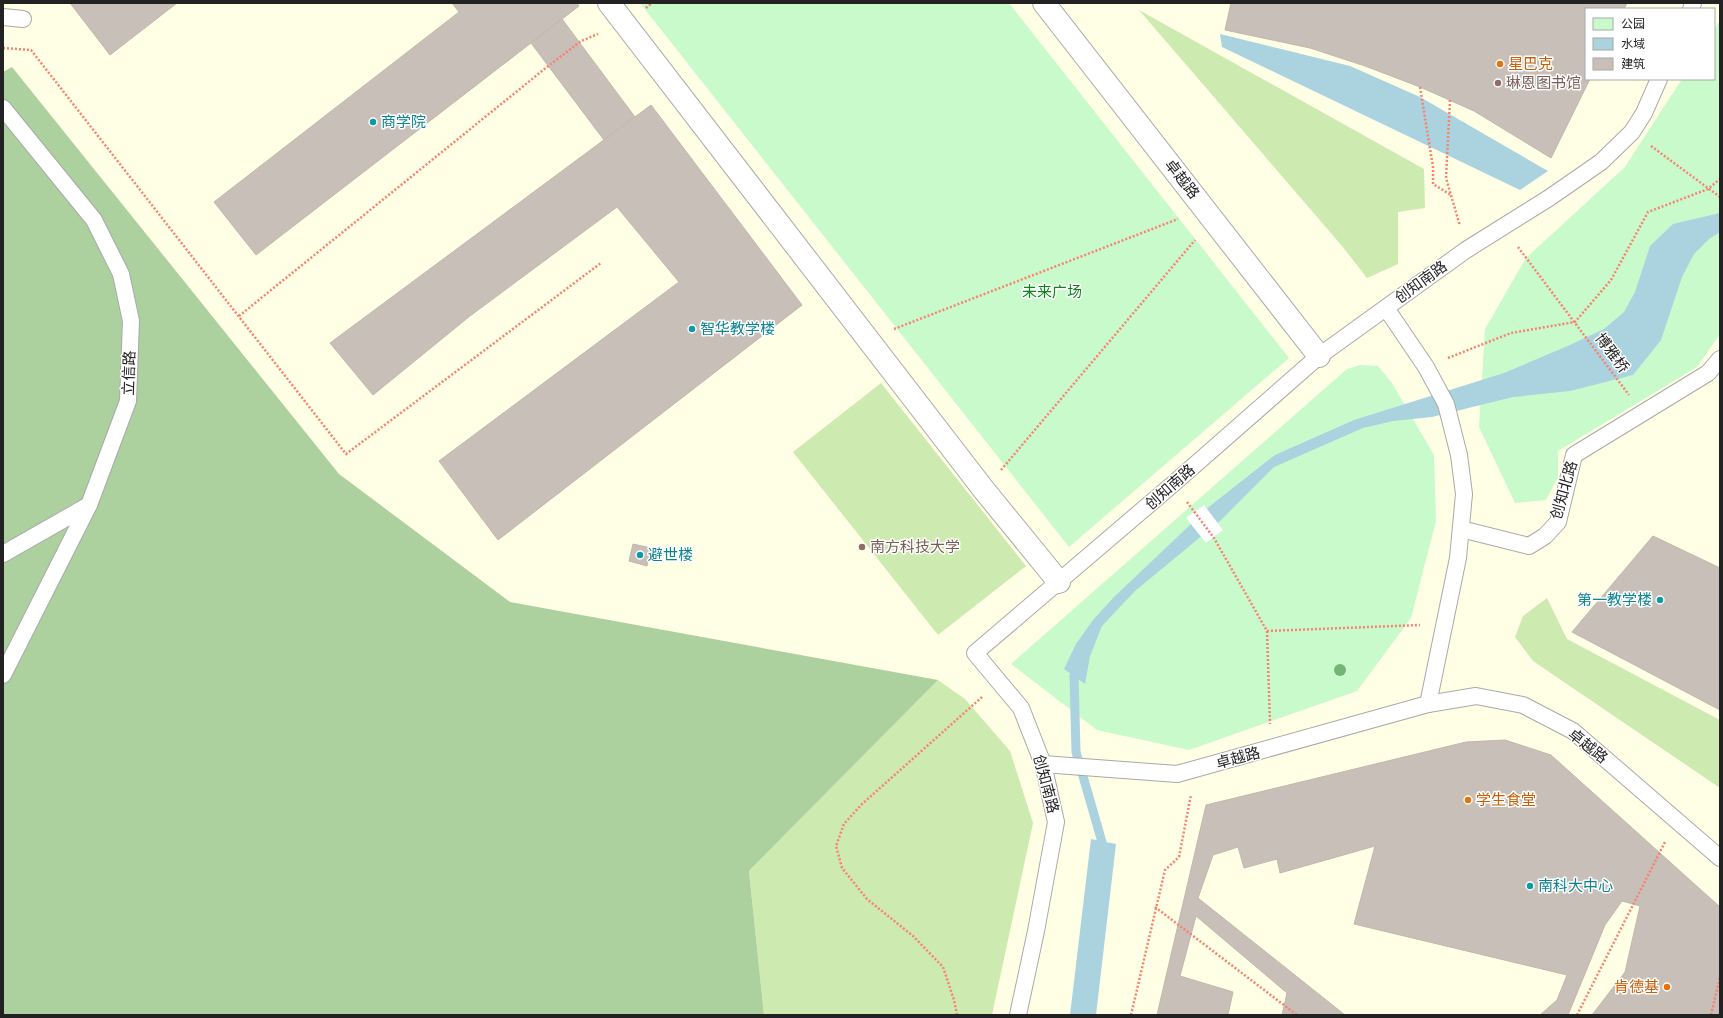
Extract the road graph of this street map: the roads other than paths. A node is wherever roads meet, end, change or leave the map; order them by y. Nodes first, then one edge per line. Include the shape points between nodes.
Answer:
1 (609, 3) edge
2 (1044, 3) edge
3 (3, 17) edge
4 (23, 19) dead end
5 (1659, 80) edge
6 (3, 108) edge
7 (1386, 308) junction
8 (1319, 356) junction
9 (1720, 359) edge
10 (89, 505) junction
11 (1460, 529) junction
12 (3, 554) edge
13 (1059, 582) junction
14 (3, 675) edge
15 (1428, 704) junction
16 (1043, 764) junction
17 (1720, 858) edge
18 (1018, 1015) edge

1 - 13 street via 984,490
2 - 8 street, 卓越路
3 - 4 lane
5 - 7 lane, 创知南路 via 1644,113 1632,132 1601,162 1466,250
6 - 10 lane, 立信路 via 94,220 121,274 131,321 128,401
7 - 8 lane, 创知南路
7 - 11 lane via 1426,367 1446,404 1459,455 1464,494
8 - 13 lane, 创知南路
9 - 11 lane, 创知北路 via 1708,374 1574,455 1558,522 1546,536 1529,546
10 - 12 lane
10 - 14 lane, 立信路
11 - 15 lane via 1458,558
13 - 16 lane, 创知南路 via 975,653 1020,708
15 - 16 lane, 卓越路 via 1177,774
15 - 17 lane, 卓越路 via 1476,696 1523,705 1573,731
16 - 18 lane, 创知南路 via 1056,822

